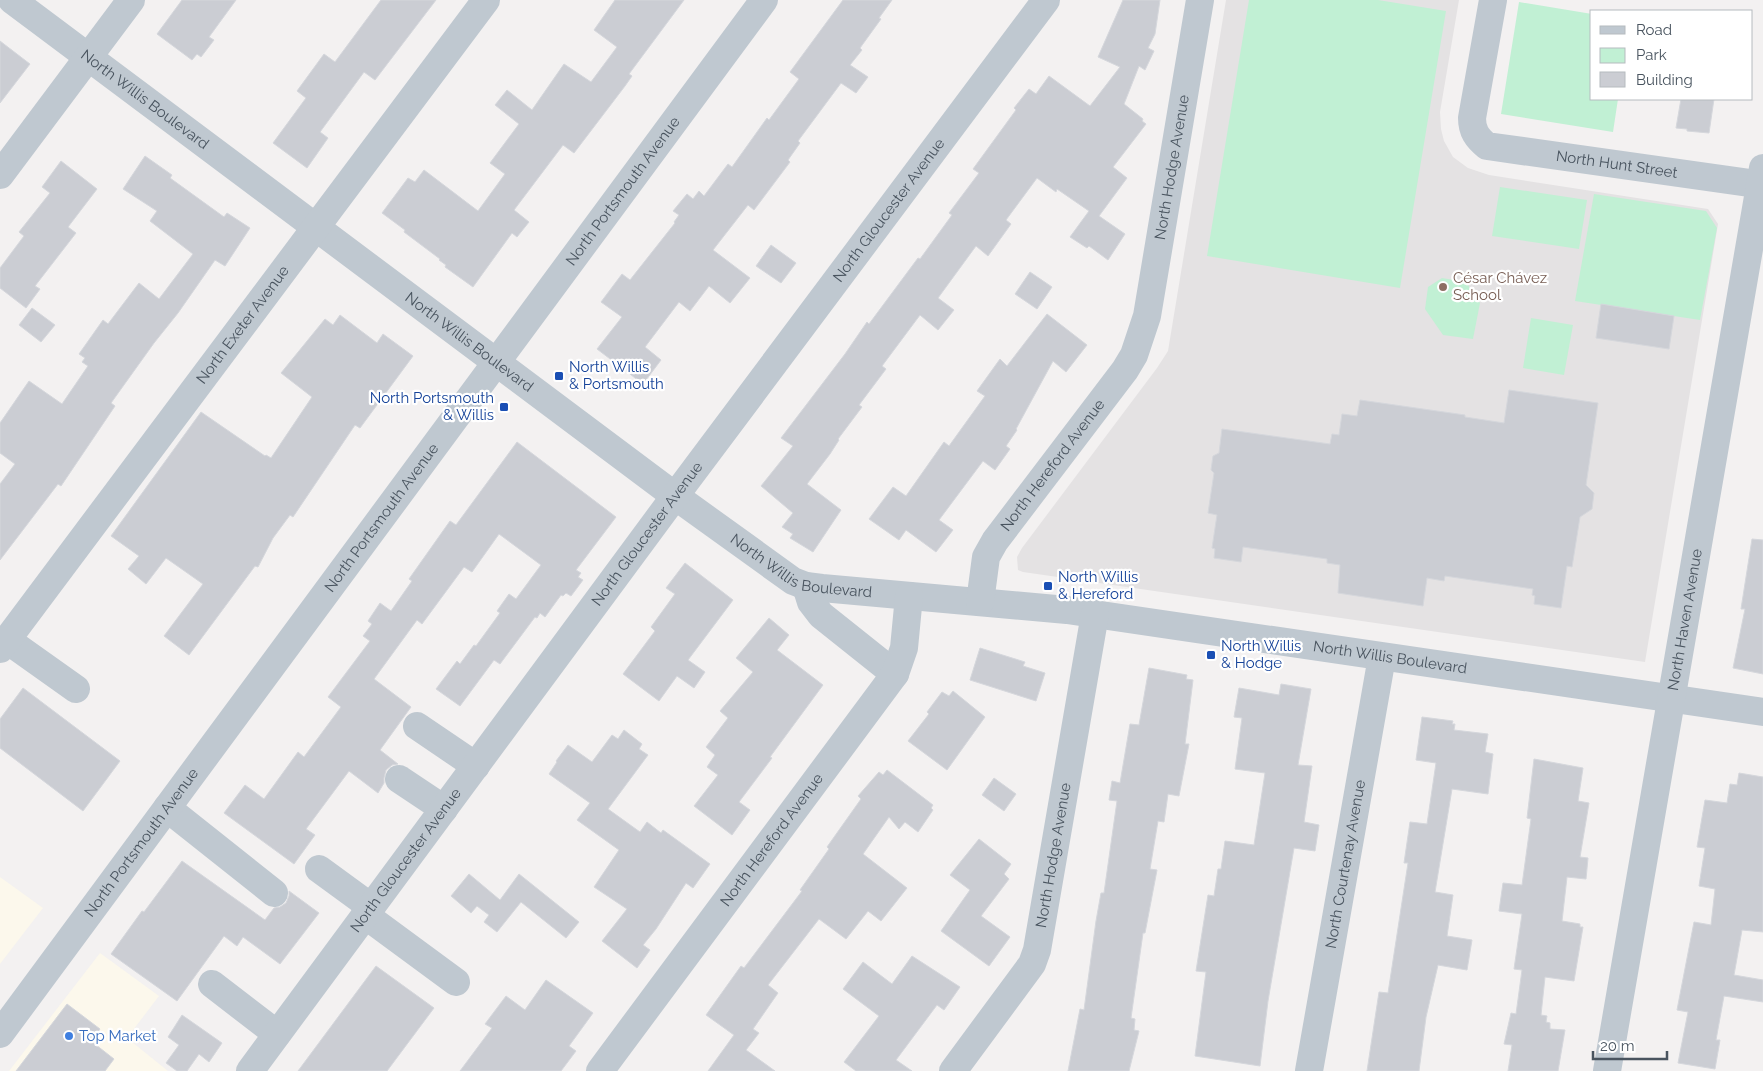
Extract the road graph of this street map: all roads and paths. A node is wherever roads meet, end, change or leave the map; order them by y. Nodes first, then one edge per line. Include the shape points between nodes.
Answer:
1 (12, 0) edge
2 (131, 0) edge
3 (486, 0) edge
4 (764, 0) edge
5 (1046, 0) edge
6 (1200, 0) edge
7 (1493, 0) edge
8 (89, 56) junction
9 (0, 175) edge
10 (1762, 179) edge
11 (316, 228) junction
12 (1142, 334) joint
13 (496, 362) junction
14 (675, 496) junction
15 (806, 586) junction
16 (909, 596) junction
17 (980, 602) junction
18 (1095, 614) junction
19 (3, 645) edge
20 (1382, 657) junction
21 (895, 674) junction
22 (76, 689) dead end
23 (1671, 700) junction
24 (1763, 712) edge
25 (417, 726) dead end
26 (476, 766) junction
27 (399, 779) dead end
28 (167, 808) junction
29 (444, 809) junction
30 (319, 869) dead end
31 (274, 893) dead end
32 (368, 911) junction
33 (456, 982) dead end
34 (212, 984) dead end
35 (0, 1034) edge
36 (277, 1034) junction
37 (250, 1071) edge
38 (600, 1071) edge
39 (953, 1071) edge
40 (1309, 1071) edge
41 (1607, 1071) edge

1 - 8 street, North Willis Boulevard
2 - 8 street
3 - 11 street, North Exeter Avenue
4 - 13 street, North Portsmouth Avenue
5 - 14 street, North Gloucester Avenue
6 - 12 street, North Hodge Avenue
7 - 10 street, North Hunt Street via 1472,118 1472,128 1487,146
8 - 9 street
8 - 11 street, North Willis Boulevard
10 - 23 street, North Haven Avenue
11 - 13 street, North Willis Boulevard
11 - 19 street, North Exeter Avenue
12 - 17 street, North Hereford Avenue via 1124,370 995,541 986,557
13 - 14 street, North Willis Boulevard
13 - 28 street, North Portsmouth Avenue
14 - 15 street, North Willis Boulevard via 781,573
14 - 26 street, North Gloucester Avenue
15 - 16 street, North Willis Boulevard
15 - 21 street via 811,602 821,615
16 - 17 street, North Willis Boulevard
16 - 21 street, North Hereford Avenue via 904,648
17 - 18 street, North Willis Boulevard
18 - 20 street, North Willis Boulevard
18 - 39 street, North Hodge Avenue via 1037,950 1032,964
19 - 22 street
20 - 23 street, North Willis Boulevard
20 - 40 street, North Courtenay Avenue
21 - 38 street, North Hereford Avenue
23 - 24 street, North Willis Boulevard
23 - 41 street, North Haven Avenue
25 - 26 street
26 - 29 street, North Gloucester Avenue
27 - 29 street
28 - 31 street
28 - 35 street, North Portsmouth Avenue
29 - 32 street, North Gloucester Avenue
30 - 32 street
32 - 33 street
32 - 36 street, North Gloucester Avenue
34 - 36 street
36 - 37 street, North Gloucester Avenue

